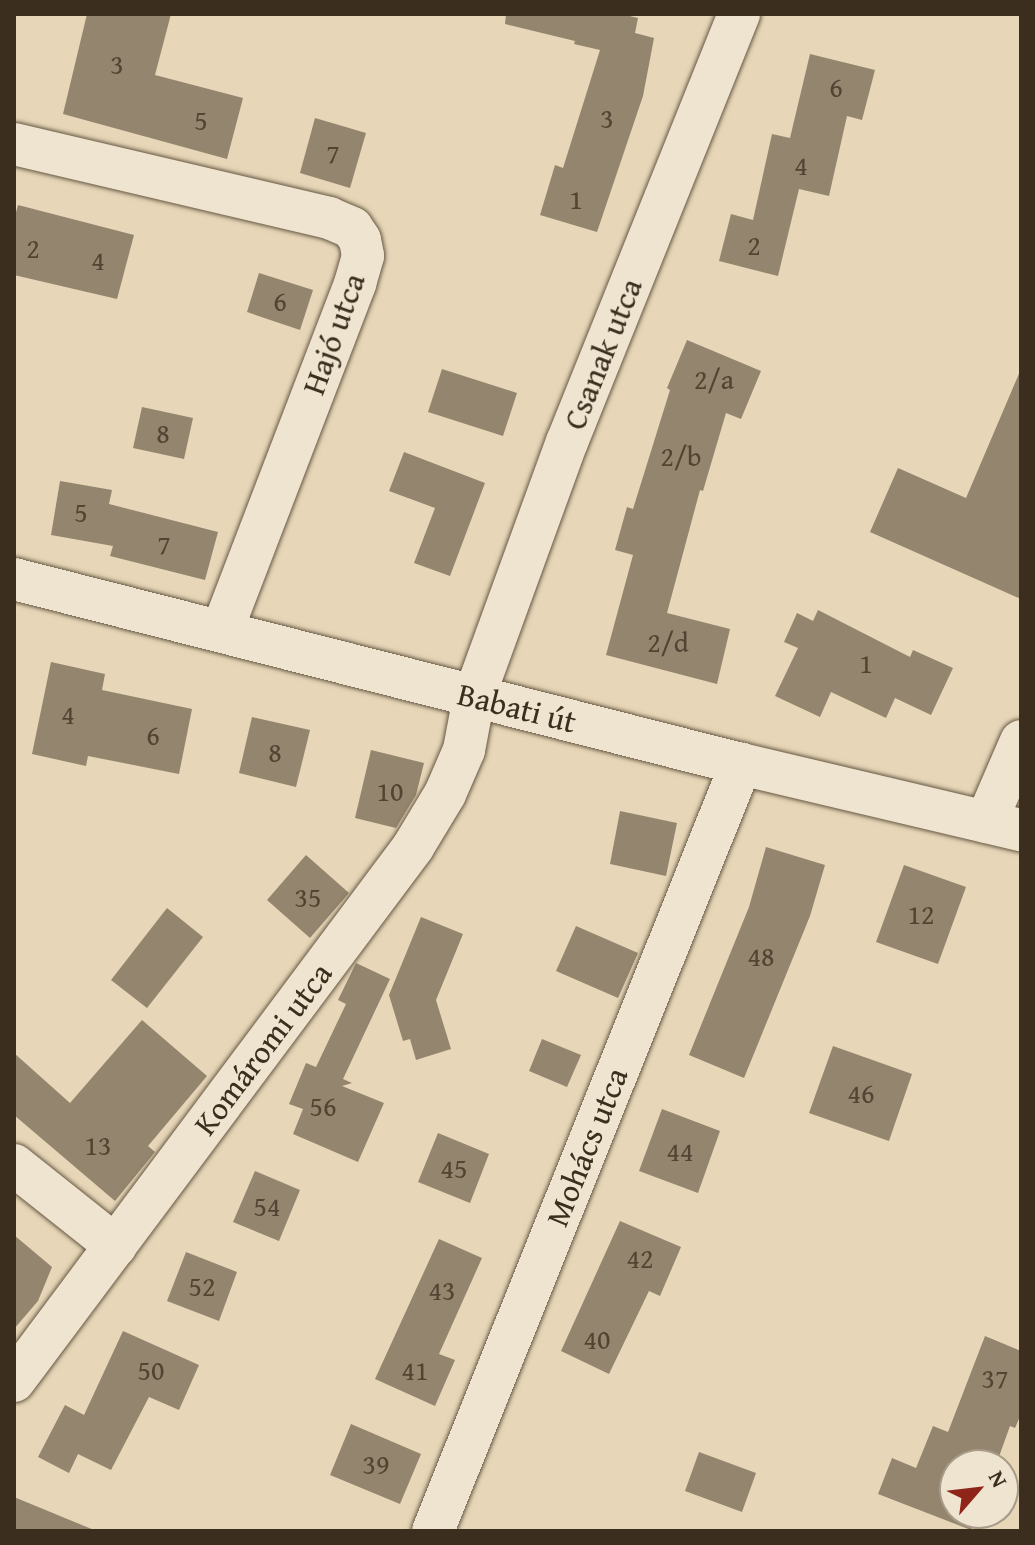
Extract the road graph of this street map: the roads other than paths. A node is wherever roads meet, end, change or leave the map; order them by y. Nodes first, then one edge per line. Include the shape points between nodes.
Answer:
1 (739, 14) edge
2 (14, 144) edge
3 (14, 579) edge
4 (222, 631) junction
5 (474, 697) junction
6 (1021, 741) edge
7 (741, 764) junction
8 (1004, 826) edge
9 (14, 1165) edge
10 (116, 1246) junction
11 (14, 1381) edge
12 (433, 1531) edge

1 - 5 street, Csanak utca via 567,442
2 - 4 street, Hajó utca via 329,218 352,228 360,240 363,256 355,284
3 - 4 street, Babati út
4 - 5 street, Babati út
5 - 7 street, Babati út
5 - 10 street, Komáromi utca via 456,771 413,847
6 - 8 street
7 - 8 street, Babati út
7 - 12 street, Mohács utca
9 - 10 street
10 - 11 street, Komáromi utca

